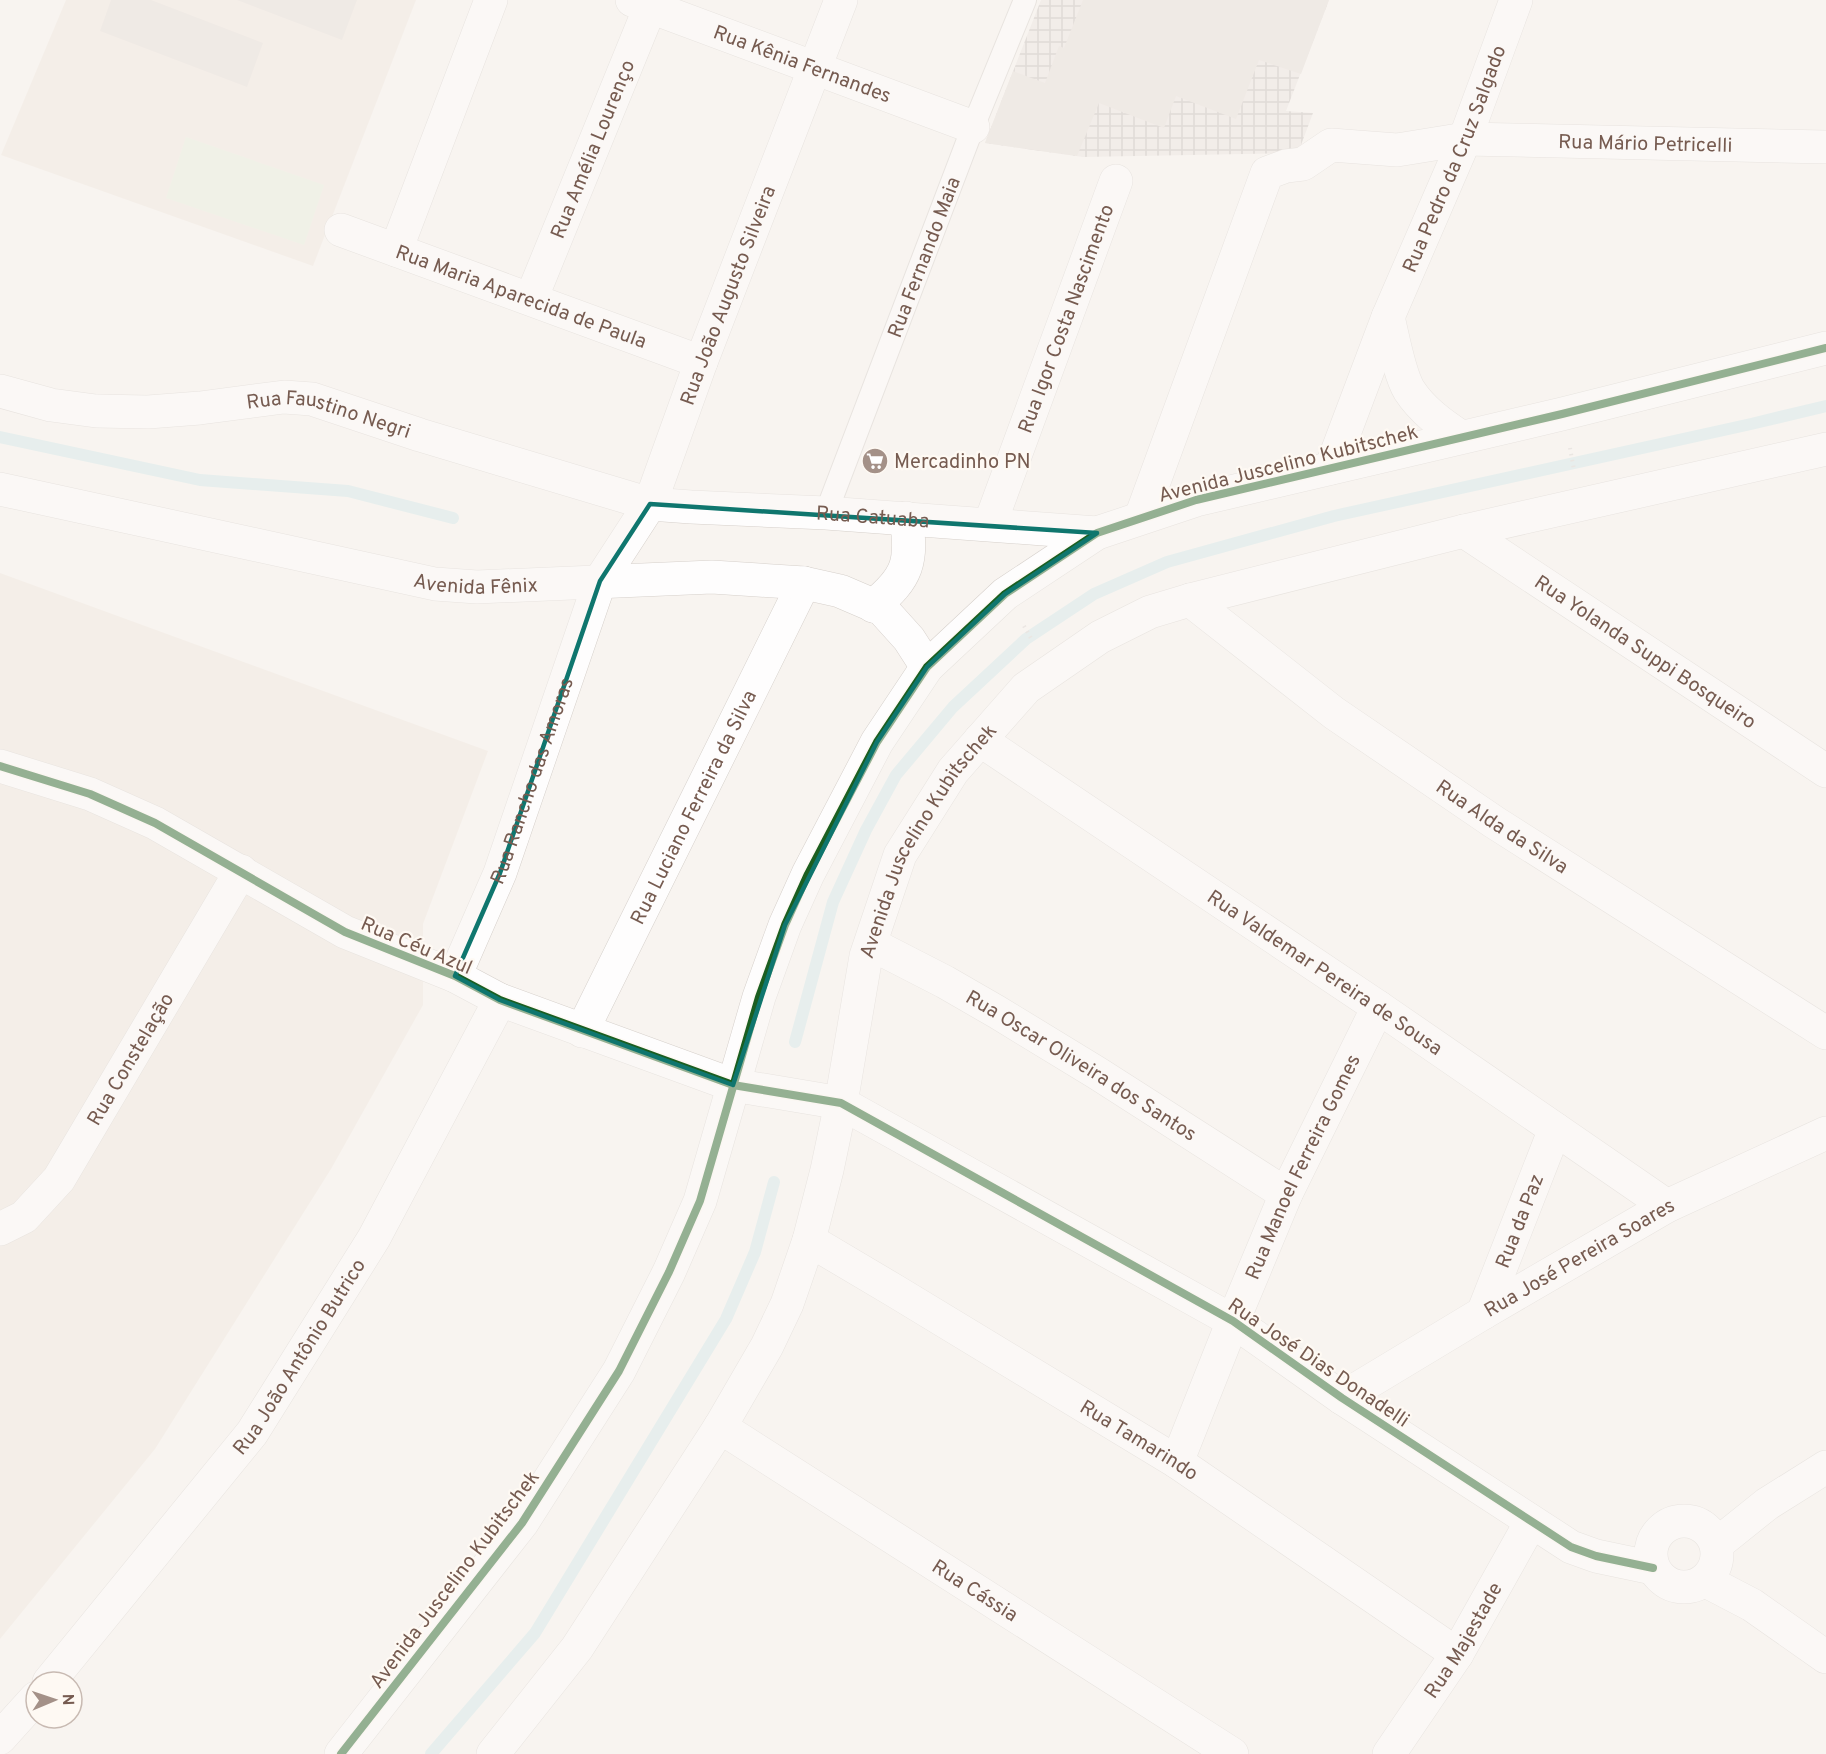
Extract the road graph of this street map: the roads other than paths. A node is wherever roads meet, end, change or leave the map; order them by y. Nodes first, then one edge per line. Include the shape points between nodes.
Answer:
1 (490, 0) edge
2 (841, 0) edge
3 (1025, 0) edge
4 (1516, 0) edge
5 (645, 2) edge
6 (814, 69) junction
7 (973, 127) junction
8 (1465, 139) junction
9 (1826, 147) edge
10 (1116, 181) dead end
11 (341, 230) dead end
12 (396, 250) junction
13 (531, 299) junction
14 (1388, 317) junction
15 (1826, 348) edge
16 (701, 362) junction
17 (0, 391) edge
18 (1461, 437) junction
19 (1826, 448) edge
20 (1331, 468) junction
21 (0, 489) edge
22 (650, 504) junction
23 (826, 513) junction
24 (1141, 517) junction
25 (906, 518) junction
26 (990, 524) junction
27 (1464, 531) junction
28 (1096, 533) junction
29 (600, 581) junction
30 (804, 583) junction
31 (1190, 600) junction
32 (873, 606) junction
33 (927, 667) junction
34 (980, 740) junction
35 (0, 766) edge
36 (1826, 771) edge
37 (241, 871) junction
38 (871, 944) junction
39 (456, 976) junction
40 (500, 1000) junction
41 (1378, 1007) junction
42 (582, 1031) junction
43 (1826, 1033) edge
44 (733, 1085) junction
45 (841, 1103) junction
46 (1555, 1129) junction
47 (1826, 1132) edge
48 (1286, 1194) junction
49 (1667, 1206) junction
50 (0, 1229) edge
51 (809, 1240) junction
52 (1484, 1313) junction
53 (1233, 1321) junction
54 (1342, 1398) junction
55 (720, 1428) junction
56 (1177, 1462) junction
57 (1826, 1467) edge
58 (1531, 1522) junction
59 (1712, 1554) junction
60 (1652, 1559) junction
61 (1457, 1654) junction
62 (1826, 1657) edge
63 (59, 1670) edge
64 (24, 1711) edge
65 (0, 1738) edge
66 (341, 1754) edge
67 (493, 1754) edge
68 (1232, 1754) edge
69 (1389, 1754) edge

1 - 12 street
2 - 6 street, Rua João Augusto Silveira
3 - 7 lane, Rua Fernando Maia
4 - 8 street, Rua Pedro da Cruz Salgado
5 - 6 street, Rua Kênia Fernandes
5 - 13 street, Rua Amélia Lourenço
6 - 7 street, Rua Kênia Fernandes
6 - 16 street, Rua João Augusto Silveira
7 - 23 lane, Rua Fernando Maia
8 - 9 street, Rua Mário Petricelli
8 - 14 street, Rua Pedro da Cruz Salgado
8 - 24 street, Rua Mário Petricelli via 1397,150 1331,145 1303,164 1267,173
10 - 26 street, Rua Igor Costa Nascimento
11 - 12 street, Rua Maria Aparecida de Paula
12 - 13 street, Rua Maria Aparecida de Paula
13 - 16 street, Rua Maria Aparecida de Paula
14 - 18 street via 1409,389 1435,420
14 - 20 street, Rua Pedro da Cruz Salgado
15 - 18 street, Avenida Juscelino Kubitschek
16 - 22 street, Rua João Augusto Silveira
17 - 22 street, Rua Faustino Negri via 51,405 106,411 200,408 284,397 312,399
18 - 20 street, Avenida Juscelino Kubitschek
19 - 27 street, Avenida Juscelino Kubitschek
20 - 24 street, Avenida Juscelino Kubitschek
21 - 29 street, Avenida Fênix via 435,584 477,587
22 - 23 street, Rua Catuaba
22 - 29 street, Rua João Augusto Silveira
23 - 25 street, Rua Catuaba
24 - 28 street, Avenida Juscelino Kubitschek
25 - 26 street, Rua Catuaba
25 - 32 street via 910,543 906,568 893,590
26 - 28 street, Rua Catuaba
27 - 31 street, Avenida Juscelino Kubitschek
27 - 36 street, Rua Yolanda Suppi Bosqueiro
28 - 33 street, Avenida Juscelino Kubitschek via 1005,594
29 - 30 street, Avenida Fênix via 712,577
29 - 39 street, Rua Rancho das Amoras via 500,873
30 - 32 street, Avenida Fênix via 840,591
30 - 42 street, Rua Luciano Ferreira da Silva
31 - 34 street, Avenida Juscelino Kubitschek via 1150,612 1100,638 1026,688
31 - 43 street, Rua Alda da Silva via 1334,713 1494,822
32 - 33 street, Avenida Fênix via 882,609 909,639
33 - 44 street, Avenida Juscelino Kubitschek via 877,742 808,874 759,997
34 - 38 street, Avenida Juscelino Kubitschek via 953,771 900,855
34 - 41 street, Rua Valdemar Pereira de Sousa
35 - 37 street, Rua Céu Azul via 90,794
37 - 39 street, Rua Céu Azul via 345,933
37 - 50 street, Rua Constelação via 58,1179 24,1217
38 - 45 street, Avenida Juscelino Kubitschek
38 - 48 street, Rua Oscar Oliveira dos Santos via 997,1012
39 - 40 street, Rua Céu Azul
40 - 42 street, Rua Céu Azul
40 - 63 street, Rua João Antônio Butrico via 374,1238 252,1433
41 - 46 street, Rua Valdemar Pereira de Sousa
41 - 48 street, Rua Manoel Ferreira Gomes
42 - 44 street, Rua Céu Azul
44 - 45 street, Rua Céu Azul
44 - 66 street, Avenida Juscelino Kubitschek via 700,1201 619,1371 522,1523
45 - 51 street, Avenida Juscelino Kubitschek
45 - 53 street, Rua José Dias Donadelli
46 - 49 street, Rua Valdemar Pereira de Sousa
46 - 52 street, Rua da Paz
47 - 49 street, Rua José Pereira Soares
48 - 53 street, Rua Manoel Ferreira Gomes
49 - 52 street, Rua José Pereira Soares
51 - 55 street, Avenida Juscelino Kubitschek via 787,1304
51 - 56 street, Rua Tamarindo
52 - 54 street, Rua José Pereira Soares
53 - 54 street, Rua José Dias Donadelli
53 - 56 street, Rua Manoel Ferreira Gomes
54 - 58 street, Rua José Dias Donadelli
55 - 67 street, Avenida Juscelino Kubitschek via 577,1648
55 - 68 street, Rua Cássia
56 - 61 street, Rua Tamarindo
57 - 59 street via 1767,1504
58 - 60 street, Rua José Dias Donadelli via 1571,1547 1614,1560
58 - 61 street, Rua Majestade
59 - 60 street via 1687,1588 1667,1584
59 - 60 street via 1690,1520 1672,1522 1657,1533
59 - 62 street via 1752,1605
61 - 69 street, Rua Majestade
64 - 65 street

